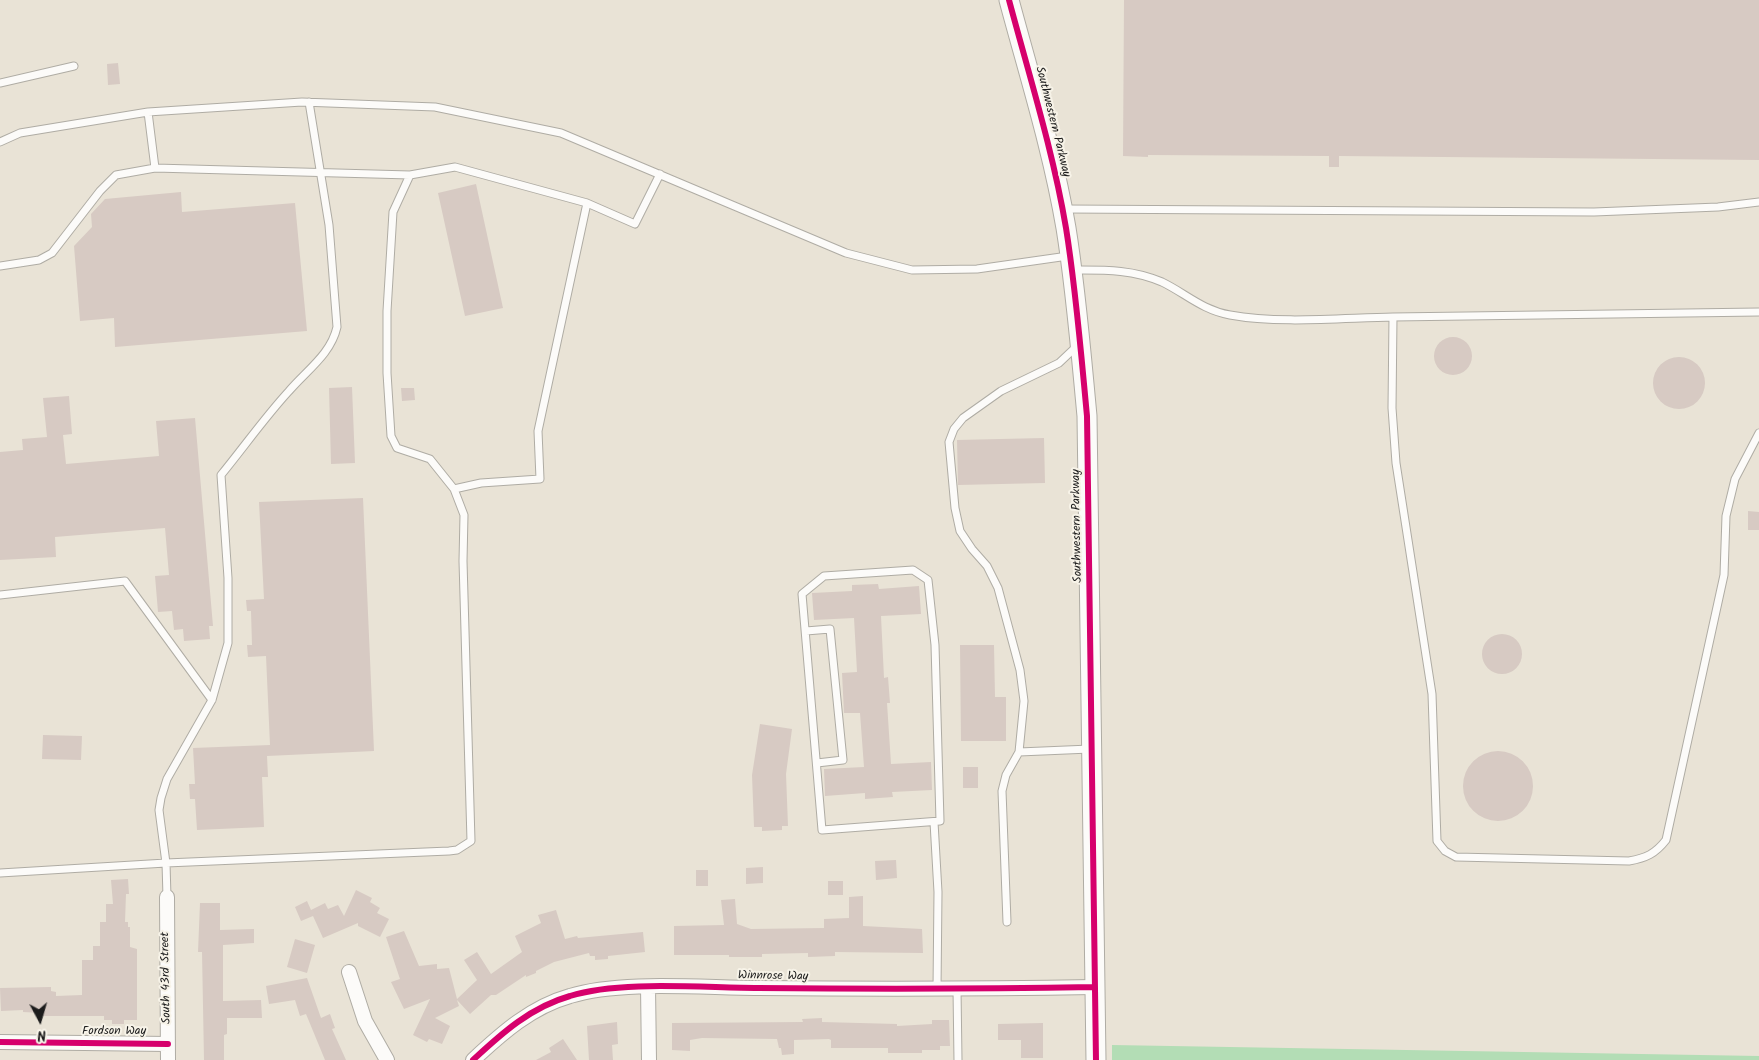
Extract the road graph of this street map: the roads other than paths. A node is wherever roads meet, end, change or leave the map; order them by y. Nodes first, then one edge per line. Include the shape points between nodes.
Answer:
1 (1009, 0) edge
2 (74, 66) dead end
3 (0, 82) edge
4 (309, 102) junction
5 (148, 112) junction
6 (0, 142) edge
7 (155, 168) junction
8 (320, 172) junction
9 (660, 174) junction
10 (410, 175) junction
11 (1759, 202) edge
12 (587, 203) junction
13 (1062, 209) junction
14 (1071, 263) junction
15 (0, 266) edge
16 (1759, 312) edge
17 (1393, 317) junction
18 (1080, 342) junction
19 (1759, 433) edge
20 (454, 489) junction
21 (0, 595) edge
22 (806, 631) junction
23 (212, 700) junction
24 (1092, 749) junction
25 (1019, 752) junction
26 (817, 762) junction
27 (934, 822) junction
28 (166, 863) junction
29 (0, 874) edge
30 (167, 897) joint
31 (1007, 922) dead end
32 (349, 972) dead end
33 (648, 987) junction
34 (1094, 987) junction
35 (937, 989) junction
36 (957, 989) junction
37 (0, 1042) edge
38 (168, 1044) junction
39 (168, 1060) edge
40 (387, 1060) edge
41 (473, 1060) edge
42 (649, 1060) edge
43 (958, 1060) edge
44 (1096, 1060) edge

1 - 13 street, Southwestern Parkway
2 - 3 lane
4 - 5 lane
4 - 8 lane
4 - 9 lane via 435,106 561,133
5 - 6 lane via 20,133
5 - 7 lane
7 - 8 lane
7 - 15 lane via 116,176 52,253 39,260
8 - 10 lane
8 - 23 lane via 329,224 337,327 334,340 325,353 288,391 221,475 228,578 228,643
9 - 12 lane via 634,224
9 - 14 lane via 846,253 912,270
10 - 12 lane via 455,167
10 - 20 lane via 393,212 387,311 391,436 396,448 430,459
11 - 13 lane via 1718,207 1594,212
12 - 20 lane via 538,431 540,479 481,483
13 - 14 street, Southwestern Parkway
14 - 17 lane via 1132,272 1163,283 1194,303 1229,315 1269,318
14 - 18 street, Southwestern Parkway
16 - 17 lane
17 - 19 lane via 1392,408 1396,463 1432,694 1437,841 1456,857 1628,861 1656,852 1666,840 1724,575 1726,516 1730,497 1735,479
18 - 24 street, Southwestern Parkway via 1087,416
18 - 25 lane via 1059,364 1008,387 963,418 949,442 960,531 987,566 998,588 1020,670 1024,701
20 - 28 lane via 464,515 471,841 449,852
21 - 23 lane via 125,582
22 - 26 lane
22 - 26 lane via 830,630 843,760
22 - 27 lane via 802,594 824,576 913,570 928,580 935,645 940,821
23 - 28 lane via 164,789 159,810
24 - 25 lane
24 - 34 street, Southwestern Parkway
25 - 31 lane via 1006,775 1002,791
26 - 27 lane via 822,830
27 - 35 lane via 938,892
28 - 29 lane
28 - 30 lane
30 - 38 street, South 43rd Street
32 - 40 street via 363,1014
33 - 35 street, Winnrose Way
33 - 41 street, Winnrose Way via 595,990 552,1002 508,1028
33 - 42 street
34 - 36 street, Winnrose Way
34 - 44 street, Southwestern Parkway
35 - 36 street, Winnrose Way
36 - 43 lane
37 - 38 street, Fordson Way
38 - 39 street, South 43rd Street

